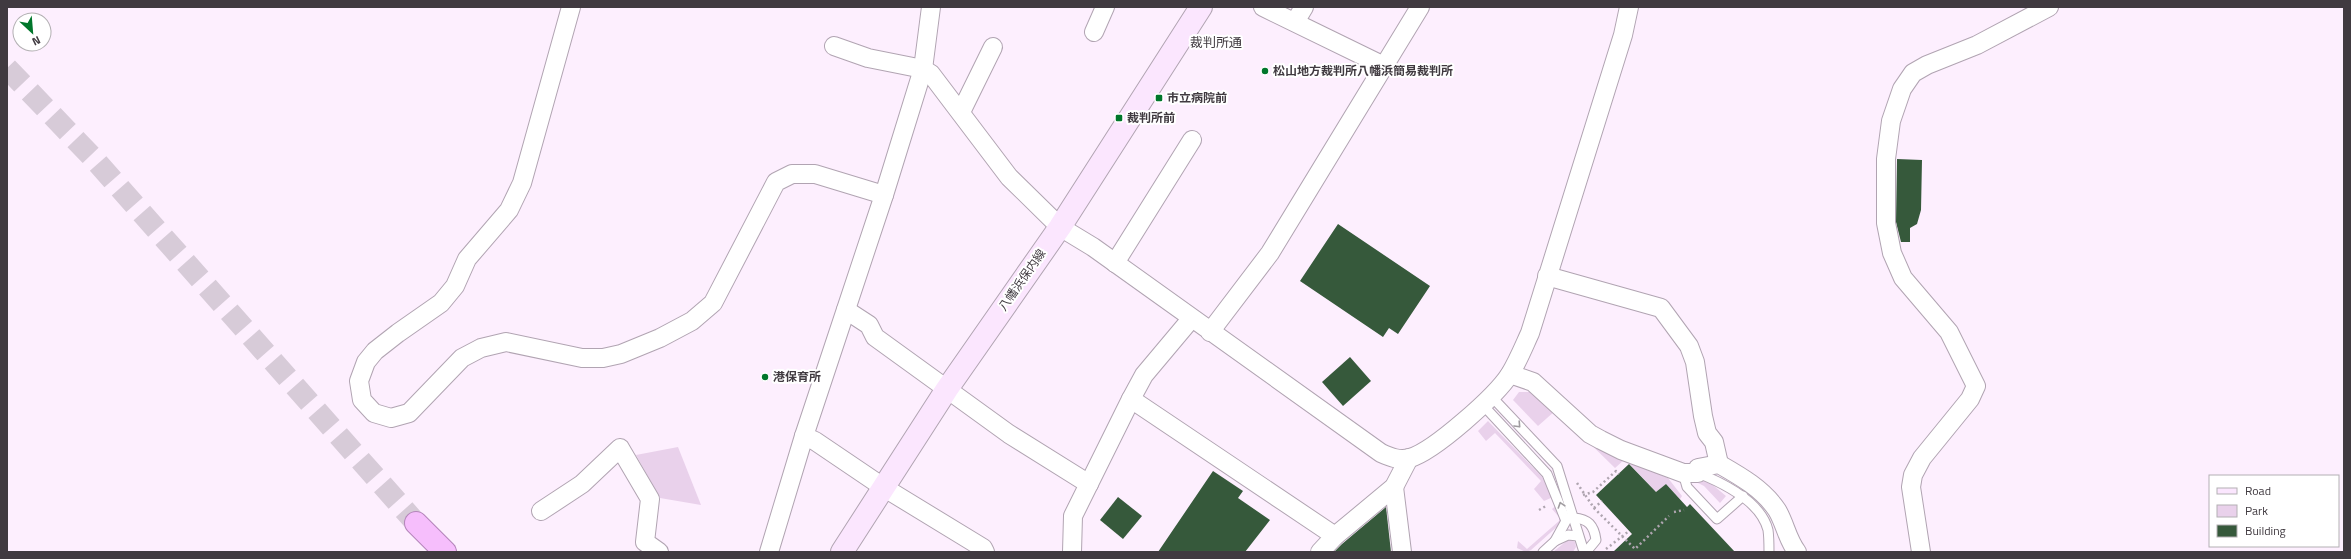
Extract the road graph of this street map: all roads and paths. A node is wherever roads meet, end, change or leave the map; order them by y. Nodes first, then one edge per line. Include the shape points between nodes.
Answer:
1 (571, 7) edge
2 (931, 7) edge
3 (1105, 7) edge
4 (1201, 7) edge
5 (1263, 7) edge
6 (1304, 7) edge
7 (1420, 7) edge
8 (1629, 7) edge
9 (2049, 7) edge
10 (1295, 22) junction
11 (1094, 32) dead end
12 (834, 46) dead end
13 (993, 47) dead end
14 (1384, 66) junction
15 (923, 69) junction
16 (961, 112) junction
17 (1192, 140) dead end
18 (884, 195) junction
19 (1060, 227) junction
20 (1115, 263) junction
21 (1547, 276) junction
22 (846, 310) junction
23 (1191, 319) junction
24 (1210, 332) junction
25 (1510, 374) junction
26 (947, 389) junction
27 (1131, 399) junction
28 (1487, 400) junction
29 (804, 436) junction
30 (1409, 458) junction
31 (1719, 464) junction
32 (1691, 473) junction
33 (1619, 474) dead end
34 (1090, 484) junction
35 (884, 487) junction
36 (1394, 487) junction
37 (1593, 492) dead end
38 (1743, 496) junction
39 (1602, 501) dead end
40 (1594, 508) dead end
41 (1684, 510) dead end
42 (541, 511) dead end
43 (1674, 512) dead end
44 (1669, 516) dead end
45 (1574, 518) junction
46 (416, 523) tunnel mouth
47 (1629, 531) dead end
48 (1335, 536) junction
49 (1578, 536) junction
50 (1622, 536) junction
51 (1555, 541) junction
52 (445, 552) edge
53 (659, 552) edge
54 (769, 552) edge
55 (842, 552) edge
56 (985, 552) edge
57 (1072, 552) edge
58 (1320, 552) edge
59 (1402, 552) edge
60 (1543, 552) edge
61 (1585, 552) edge
62 (1603, 552) edge
63 (1769, 552) edge
64 (1796, 552) edge
65 (1921, 552) edge

1 - 18 street via 522,183 509,210 467,259 455,286 441,303 375,351 366,362 359,381 362,400 374,413 392,418 409,413 462,358 481,348 506,342 582,358 603,358 621,354 660,338 692,321 713,303 776,182 792,174 815,174
2 - 15 street
3 - 11 street
4 - 19 main road, 八幡浜保内線
5 - 10 street
6 - 10 street
7 - 14 street
8 - 21 street via 1623,35
9 - 65 street via 1977,45 1912,73 1902,89 1891,121 1886,167 1886,223 1892,253 1903,278 1949,332 1976,386 1970,398 1922,458 1913,474 1911,487
10 - 14 street
12 - 15 street via 868,58
13 - 16 street
14 - 24 street via 1270,253
15 - 16 street via 931,74
15 - 18 street
16 - 19 street via 1008,177
17 - 20 street
18 - 22 street
19 - 20 street
19 - 26 main road, 八幡浜保内線
20 - 23 street
21 - 25 street via 1530,333
21 - 31 street via 1661,308 1689,346 1695,362 1707,433 1714,442
22 - 26 street via 868,325 875,337
22 - 29 street
23 - 24 street
23 - 27 street via 1144,375
24 - 30 street via 1381,453 1397,460
25 - 28 street
25 - 32 street via 1533,382 1590,434 1621,450
26 - 34 street via 1009,434
26 - 35 main road, 八幡浜保内線
27 - 34 street
27 - 48 street
28 - 30 street via 1427,451
28 -> 45 lane via 1557,466
51 -> 28 lane via 1566,521 1547,474
29 - 35 street
29 - 54 street
30 - 36 street
31 - 32 street via 1698,468
31 - 64 street via 1756,487 1777,510
32 - 38 lane via 1719,481
32 - 38 lane via 1687,487 1717,519
33 - 37 path via 1616,471
34 - 57 street via 1073,516
35 - 55 main road, 八幡浜保内線
35 - 56 street via 983,548
36 - 48 street
36 - 59 street
38 - 63 lane via 1768,529
39 - 40 path
41 - 43 path
42 - 53 street via 582,484 620,448 650,499 645,542
44 - 50 path via 1635,549
45 - 49 lane
45 - 61 lane via 1585,519 1594,529 1596,540
46 - 52 highway
47 - 50 path
48 - 58 street
49 - 51 lane via 1568,535
49 - 61 lane
50 - 62 path
51 - 60 lane

